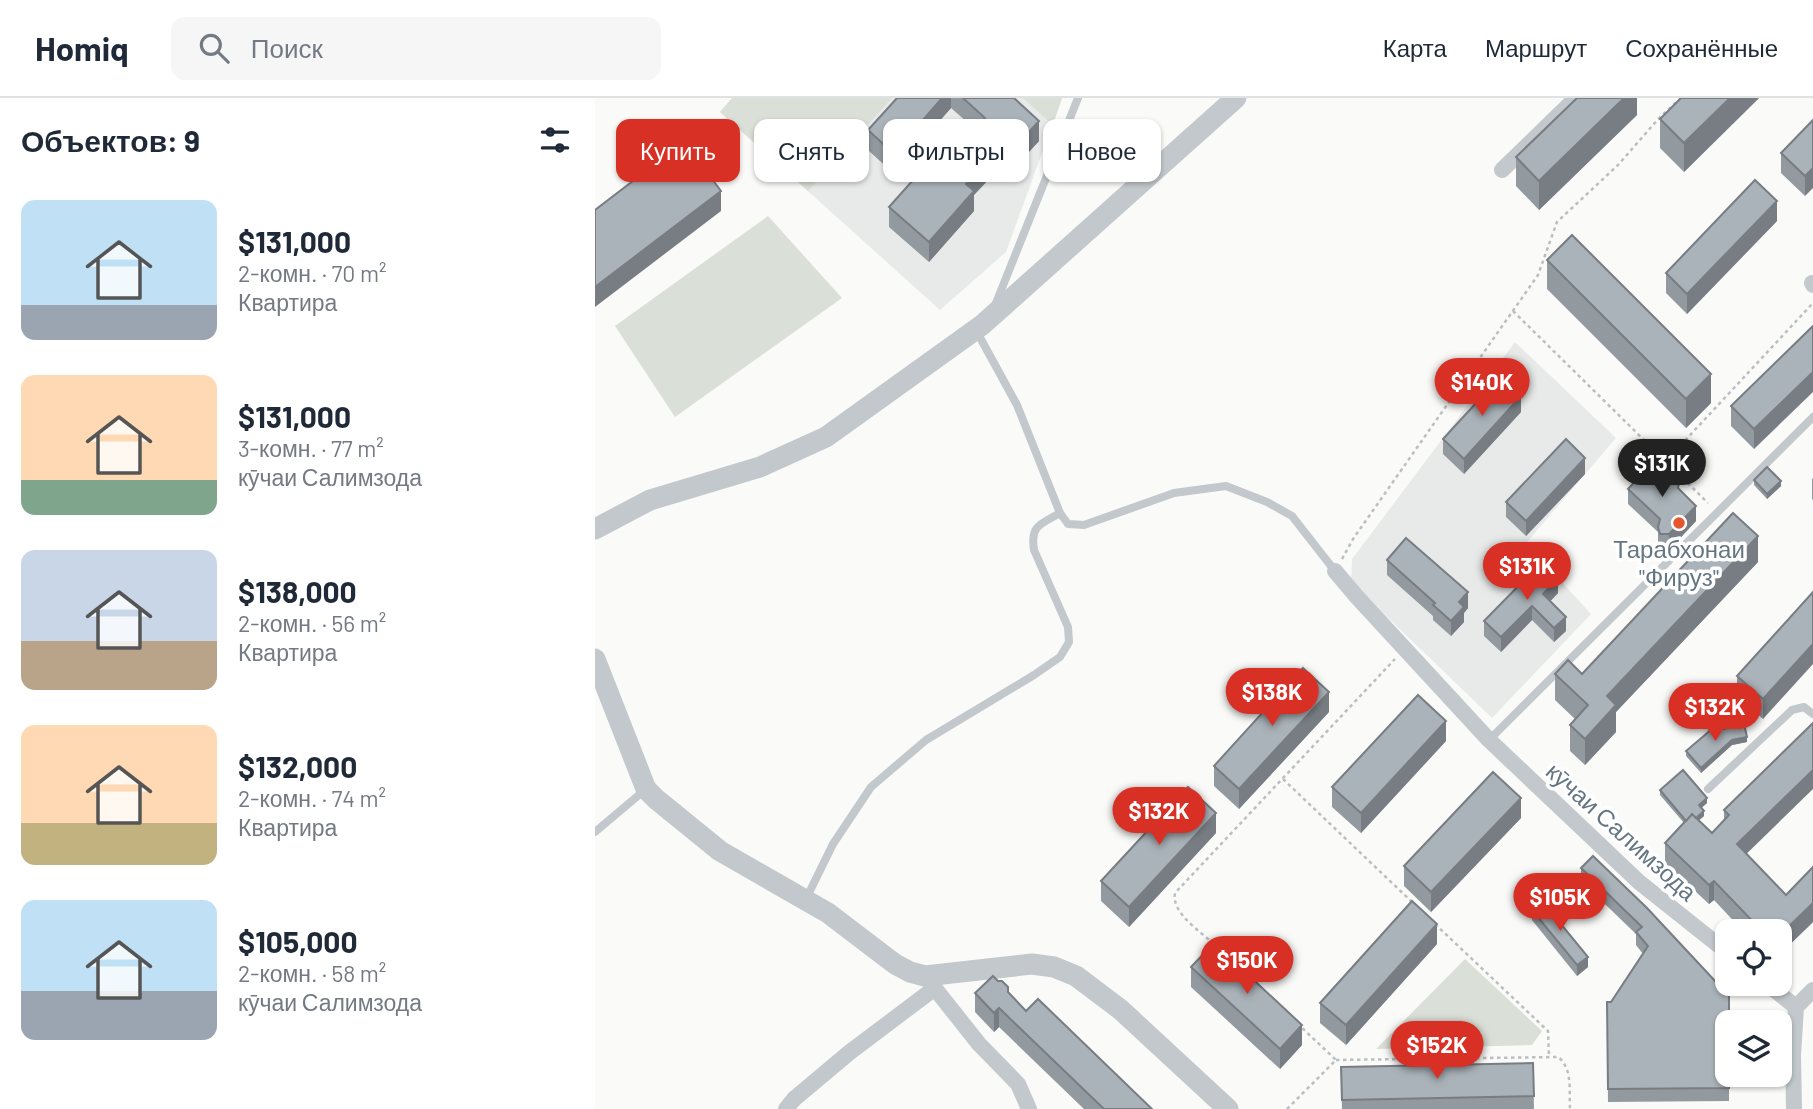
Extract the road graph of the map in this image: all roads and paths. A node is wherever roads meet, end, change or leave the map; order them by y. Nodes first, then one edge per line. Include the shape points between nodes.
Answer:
1 (1078, 98) edge
2 (1236, 98) edge
3 (1576, 98) edge
4 (1681, 98) edge
5 (1502, 170) dead end
6 (1813, 303) edge
7 (1512, 310) junction
8 (983, 323) junction
9 (1813, 417) edge
10 (1665, 461) junction
11 (1718, 512) junction
12 (1060, 513) junction
13 (595, 529) edge
14 (1335, 571) junction
15 (1404, 649) junction
16 (595, 659) edge
17 (1813, 714) edge
18 (1489, 740) junction
19 (1283, 779) junction
20 (646, 789) junction
21 (1708, 789) dead end
22 (595, 832) edge
23 (806, 899) junction
24 (1420, 910) edge
25 (1430, 919) edge
26 (1715, 943) edge
27 (1217, 948) edge
28 (930, 982) junction
29 (1813, 990) edge
30 (1783, 996) edge
31 (1797, 1007) junction
32 (1297, 1023) edge
33 (1549, 1056) junction
34 (1336, 1060) junction
35 (786, 1109) edge
36 (1029, 1109) edge
37 (1229, 1109) edge
38 (1287, 1109) edge
39 (1570, 1109) edge
40 (1794, 1109) edge

1 - 8 lane
2 - 8 street
3 - 5 street
4 - 7 path via 1557,222 1538,275
6 - 10 path
7 - 10 path
7 - 14 path
8 - 12 lane
8 - 13 street via 826,438 760,467 650,500
9 - 11 lane
10 - 11 path
11 - 18 lane
12 - 14 lane via 1076,526 1174,493 1226,486 1292,516
12 - 23 lane via 1034,530 1033,537 1034,550 1068,627 1069,642 1060,656 926,740 871,787 833,844
14 - 15 street, кӯчаи Салимзода
15 - 18 street, кӯчаи Салимзода
15 - 19 path
16 - 20 street
17 - 21 lane via 1804,707 1792,710
18 - 26 street, кӯчаи Салимзода via 1639,882
19 - 24 path
19 - 27 path via 1174,897 1178,910
20 - 22 lane
20 - 23 street via 720,851
23 - 28 street via 895,964
25 - 33 path via 1548,1031
28 - 35 street
28 - 36 street via 1018,1084
28 - 37 street via 1032,964 1076,976 1121,1010
29 - 31 street
30 - 31 street
31 - 40 street
32 - 34 path
33 - 34 path
33 - 39 path via 1558,1057 1569,1073
34 - 38 path

